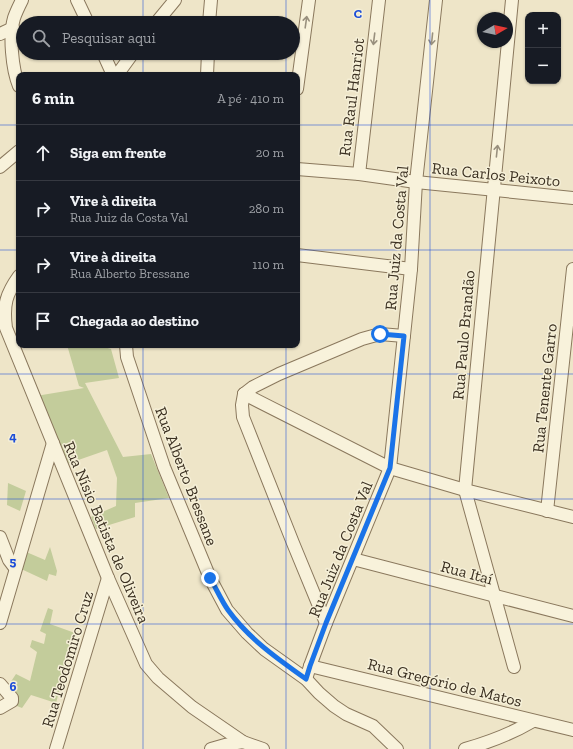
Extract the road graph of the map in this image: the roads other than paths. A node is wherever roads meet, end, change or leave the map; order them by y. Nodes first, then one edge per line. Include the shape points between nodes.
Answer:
1 (22, 0) edge
2 (77, 0) edge
3 (175, 0) edge
4 (211, 0) edge
5 (310, 0) edge
6 (379, 0) edge
7 (436, 0) edge
8 (512, 0) edge
9 (85, 16) edge
10 (162, 16) edge
11 (210, 16) edge
12 (12, 28) junction
13 (0, 34) edge
14 (106, 60) edge
15 (128, 60) edge
16 (208, 60) edge
17 (112, 72) edge
18 (119, 72) edge
19 (207, 72) edge
20 (299, 72) edge
21 (16, 79) edge
22 (16, 154) edge
23 (0, 168) edge
24 (300, 169) edge
25 (358, 174) junction
26 (416, 182) junction
27 (493, 190) junction
28 (573, 198) edge
29 (300, 255) edge
30 (411, 269) junction
31 (573, 269) edge
32 (16, 281) edge
33 (404, 336) junction
34 (126, 348) edge
35 (244, 394) junction
36 (52, 443) junction
37 (390, 468) junction
38 (465, 490) junction
39 (548, 511) junction
40 (573, 517) edge
41 (0, 537) edge
42 (353, 559) junction
43 (15, 568) junction
44 (108, 578) junction
45 (494, 596) junction
46 (573, 616) edge
47 (0, 622) edge
48 (326, 623) junction
49 (310, 666) junction
50 (514, 667) dead end
51 (306, 679) junction
52 (0, 684) edge
53 (0, 708) edge
54 (533, 721) junction
55 (573, 730) edge
56 (243, 742) junction
57 (56, 749) edge
58 (210, 749) edge
59 (263, 749) edge
60 (397, 749) edge
61 (465, 749) edge

1 - 12 street
2 - 9 street
3 - 10 street
4 - 11 street
20 -> 5 street
6 -> 25 street, Rua Raul Hanriot
7 -> 26 street, Rua Juiz da Costa Val
27 -> 8 street, Rua Paulo Brandão
12 - 13 street
12 - 21 street
14 - 17 street
15 - 18 street
16 - 19 street
22 - 23 street
24 - 25 street, Rua Carlos Peixoto
25 - 26 street, Rua Carlos Peixoto
26 - 27 street, Rua Carlos Peixoto
26 - 30 street, Rua Juiz da Costa Val
27 - 28 street, Rua Carlos Peixoto
27 - 38 street, Rua Paulo Brandão
29 - 30 street
30 - 33 street, Rua Juiz da Costa Val
31 - 39 street, Rua Tenente Garro
32 - 36 street, Rua Nísio Batista de Oliveira via 5,301 6,328
33 - 35 street via 380,334 362,339 279,374
33 - 37 street, Rua Juiz da Costa Val
34 - 51 street, Rua Alberto Bressane via 127,357 164,467 210,578 228,610 247,633 264,649
35 - 37 street
35 - 48 street via 243,417
36 - 43 street
36 - 44 street, Rua Nísio Batista de Oliveira
37 - 38 street
37 - 42 street, Rua Juiz da Costa Val
38 - 39 street
38 - 45 street, Rua Paulo Brandão
39 - 40 street
41 - 43 street
42 - 45 street, Rua Itaí
42 - 48 street, Rua Juiz da Costa Val
43 - 47 street
44 - 56 street, Rua Nísio Batista de Oliveira via 146,664 182,699
44 - 57 street, Rua Teodomiro Cruz
45 - 46 street, Rua Itaí
45 - 50 street, Rua Paulo Brandão
48 - 49 street, Rua Juiz da Costa Val
49 - 51 street, Rua Juiz da Costa Val
49 - 54 street, Rua Gregório de Matos
51 - 60 street, Rua Alberto Bressane via 334,706 374,726
52 - 53 street via 12,698 12,701
54 - 55 street, Rua Gregório de Matos
54 - 61 street via 491,742
56 - 58 street
56 - 59 street, Rua Nísio Batista de Oliveira

